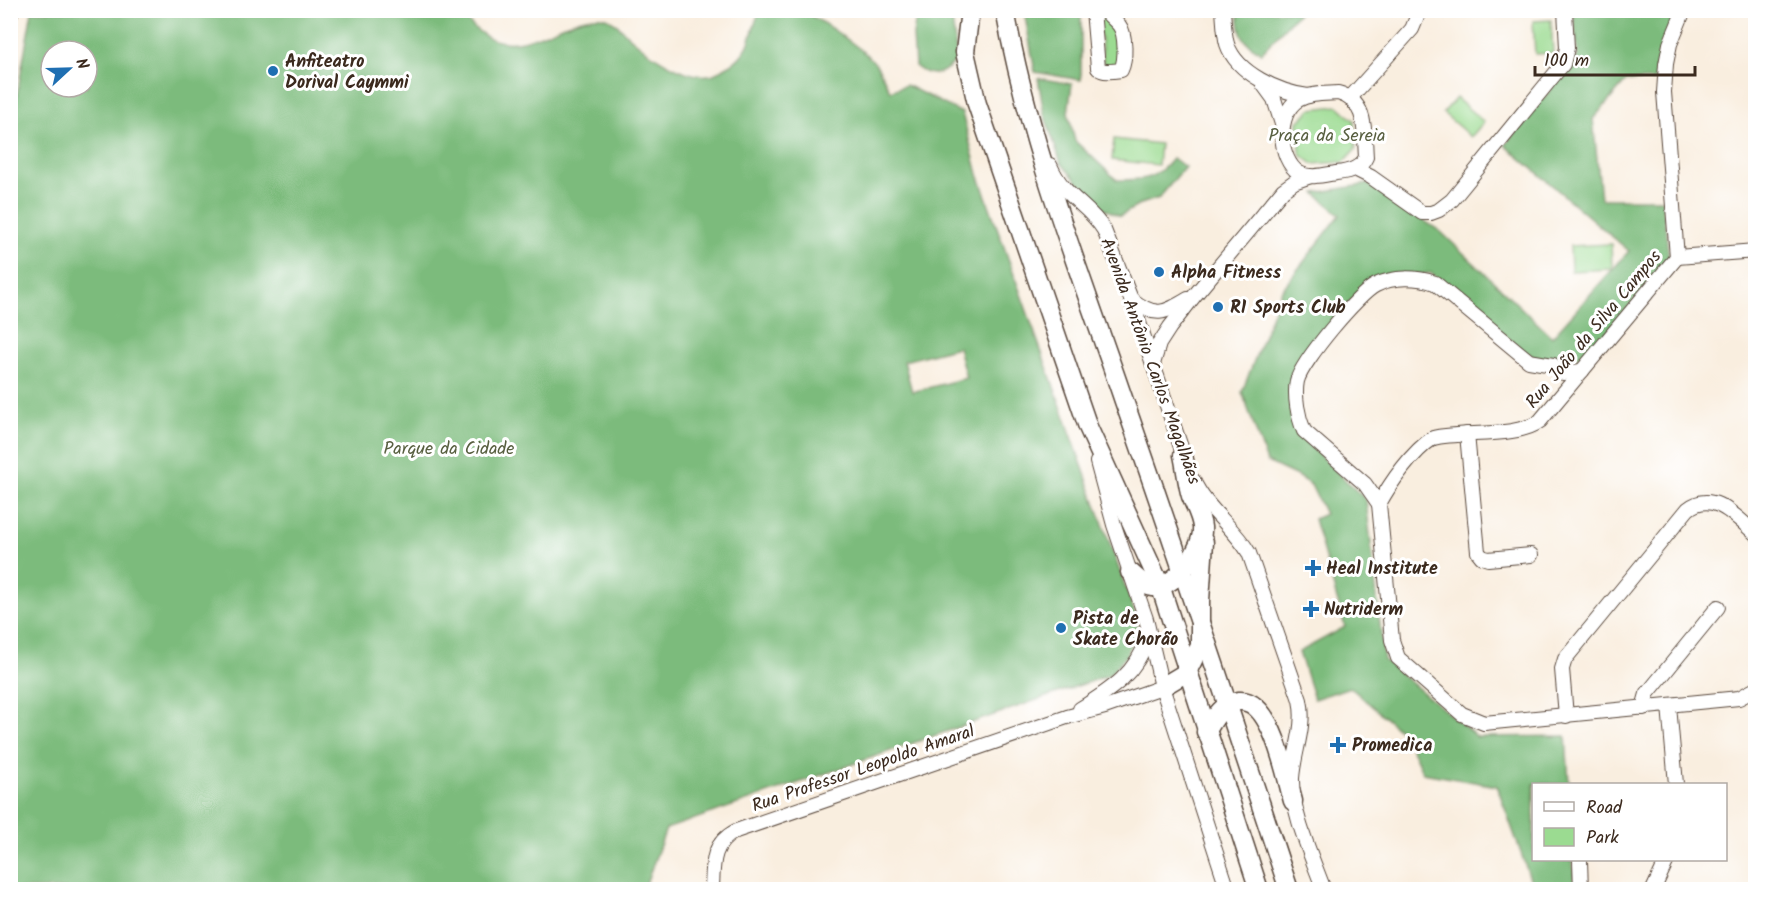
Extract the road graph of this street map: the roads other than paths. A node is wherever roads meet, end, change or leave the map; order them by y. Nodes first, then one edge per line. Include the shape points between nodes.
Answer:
1 (970, 10) edge
2 (1005, 10) edge
3 (1093, 10) edge
4 (1105, 10) edge
5 (1223, 10) edge
6 (1420, 10) edge
7 (1565, 10) edge
8 (1684, 10) edge
9 (1262, 82) junction
10 (1308, 96) junction
11 (1350, 98) junction
12 (1027, 111) junction
13 (1282, 124) junction
14 (1285, 155) junction
15 (1355, 169) junction
16 (1313, 176) junction
17 (1283, 190) junction
18 (1755, 251) edge
19 (1677, 257) junction
20 (1195, 295) junction
21 (1131, 299) junction
22 (1153, 364) junction
23 (1582, 371) junction
24 (1563, 373) junction
25 (1567, 389) junction
26 (1088, 427) junction
27 (1467, 434) junction
28 (1184, 455) junction
29 (1365, 484) junction
30 (1389, 486) junction
31 (1379, 504) junction
32 (1203, 527) junction
33 (1755, 534) edge
34 (1531, 555) dead end
35 (1182, 571) junction
36 (1130, 572) junction
37 (1160, 585) junction
38 (1718, 607) dead end
39 (1200, 622) junction
40 (1149, 634) junction
41 (1187, 672) junction
42 (1162, 687) junction
43 (1755, 689) edge
44 (1228, 705) junction
45 (1669, 706) junction
46 (1643, 708) junction
47 (1566, 716) junction
48 (1067, 717) junction
49 (1206, 732) junction
50 (1676, 783) edge
51 (1293, 801) junction
52 (1580, 861) edge
53 (1667, 861) edge
54 (712, 890) edge
55 (1228, 890) edge
56 (1259, 890) edge
57 (1288, 890) edge
58 (1324, 890) edge
59 (1581, 890) edge
60 (1653, 890) edge

1 - 26 main road via 965,52 973,89
2 - 12 main road, Avenida Antônio Carlos Magalhães
3 - 4 street via 1098,68 1121,70 1121,29
5 - 9 street via 1225,35 1232,54
6 - 11 street via 1412,29
7 - 15 street via 1567,48 1563,64 1446,206 1422,213
8 - 19 street, Rua João da Silva Campos via 1670,44 1664,92
9 - 10 street
9 - 13 street via 1274,99
10 - 11 street via 1338,93
10 - 13 street via 1292,105
11 - 15 street via 1363,116 1366,157
12 - 21 street, Avenida Antônio Carlos Magalhães via 1054,175 1104,230
12 - 35 main road, Avenida Antônio Carlos Magalhães via 1045,176
13 - 14 street
14 - 16 street via 1300,173
14 - 17 street
15 - 16 street
16 - 17 street
17 - 20 street
18 - 19 street
19 - 23 street, Rua João da Silva Campos
20 - 21 street via 1158,313
20 - 22 street via 1163,337
21 - 22 street, Avenida Antônio Carlos Magalhães
22 - 28 street, Avenida Antônio Carlos Magalhães
23 - 24 street
23 - 25 street, Rua João da Silva Campos
24 - 25 street
24 - 29 street via 1553,365 1529,362 1435,283 1415,279 1389,281 1368,289 1310,355 1297,390 1304,430
25 - 27 street, Rua João da Silva Campos via 1534,425
26 - 36 street
26 - 37 main road
27 - 30 street, Rua João da Silva Campos via 1442,436 1425,443
27 - 34 street via 1478,552 1494,559
28 - 32 main road via 1191,495
28 - 51 street, Avenida Antônio Carlos Magalhães via 1198,492 1249,553 1300,700 1303,718 1292,778
29 - 30 street
29 - 31 street
30 - 31 street, Rua João da Silva Campos
31 - 47 street via 1392,640 1398,658 1472,720 1484,723
32 - 35 main road via 1197,548
32 - 39 main road
33 - 47 street via 1720,505 1709,501 1688,509 1565,659 1562,679
35 - 37 main road
35 - 39 main road, Avenida Antônio Carlos Magalhães
36 - 37 main road via 1144,584
36 - 40 street
37 - 41 main road
38 - 46 street via 1647,694
39 - 41 main road via 1200,646
39 - 44 main road, Avenida Antônio Carlos Magalhães
40 - 42 street
40 - 48 street, Rua Professor Leopoldo Amaral via 1139,660 1129,672
41 - 42 main road
41 - 49 main road
42 - 48 street, Rua Professor Leopoldo Amaral
42 - 55 street
43 - 45 street via 1739,698
44 - 49 main road
44 - 51 main road via 1238,701 1250,703 1265,717
44 - 57 main road, Avenida Antônio Carlos Magalhães
45 - 46 street
45 - 50 street
46 - 47 street
48 - 54 street, Rua Professor Leopoldo Amaral via 736,831 719,844
49 - 56 main road
51 - 58 street, Avenida Antônio Carlos Magalhães
52 - 59 street
53 - 60 street

